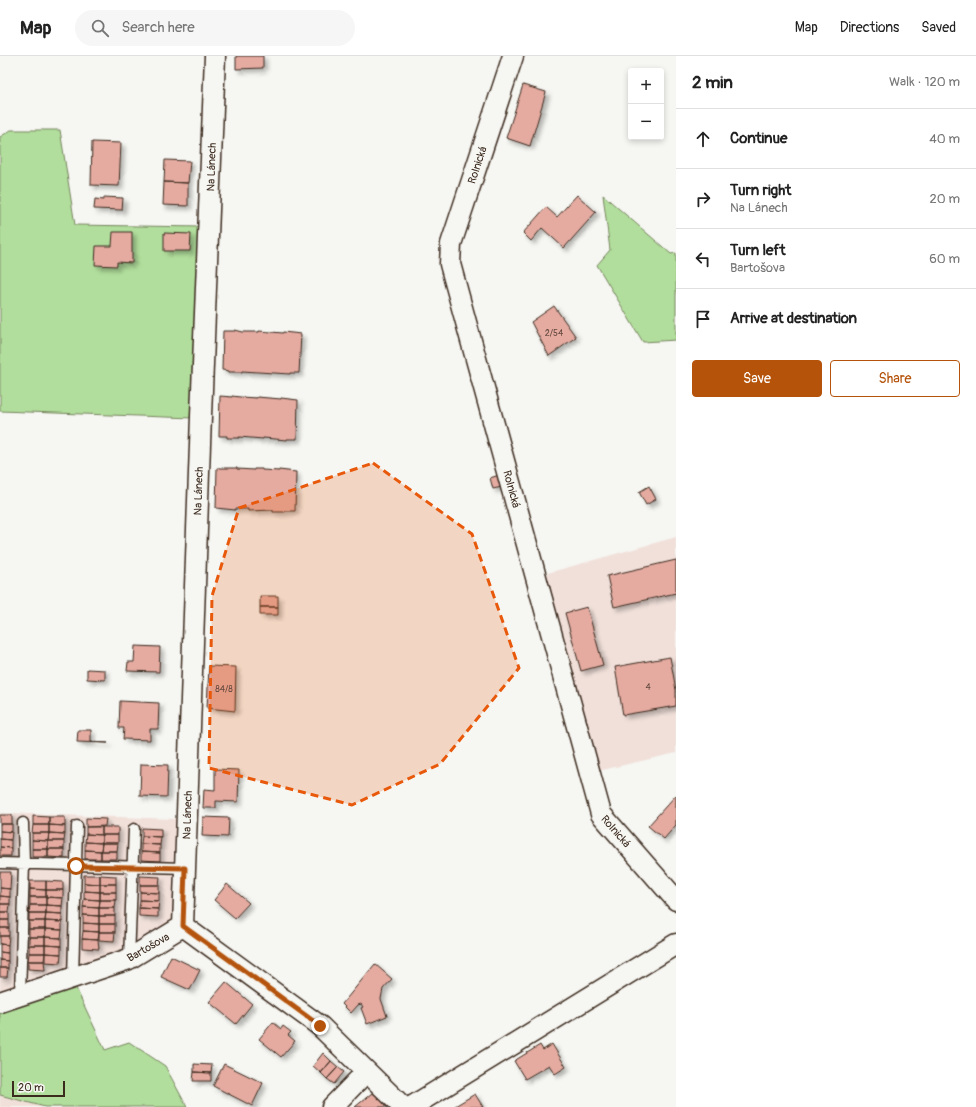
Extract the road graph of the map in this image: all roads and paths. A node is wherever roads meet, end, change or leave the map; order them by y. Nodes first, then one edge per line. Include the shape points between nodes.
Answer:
1 (215, 56) edge
2 (513, 56) edge
3 (24, 823) dead end
4 (77, 826) dead end
5 (134, 829) dead end
6 (0, 863) edge
7 (24, 864) junction
8 (76, 866) junction
9 (132, 867) junction
10 (185, 868) junction
11 (676, 900) edge
12 (183, 926) junction
13 (676, 944) edge
14 (129, 959) junction
15 (73, 978) junction
16 (20, 995) junction
17 (0, 1002) edge
18 (366, 1072) junction
19 (332, 1107) edge
20 (403, 1107) edge
21 (411, 1107) edge

1 - 10 street, Na Lánech
2 - 11 street, Rolnická via 451,244 450,264 600,814
3 - 7 lane
4 - 8 lane
5 - 9 lane
6 - 7 lane
7 - 8 lane
7 - 16 lane
8 - 9 lane
8 - 15 lane
9 - 10 lane
9 - 14 lane
10 - 12 street, Na Lánech
12 - 14 street, Bartošova
12 - 18 street via 320,1026
13 - 21 street
14 - 15 street, Bartošova
15 - 16 street, Bartošova
16 - 17 street, Bartošova
18 - 19 street
18 - 20 street

